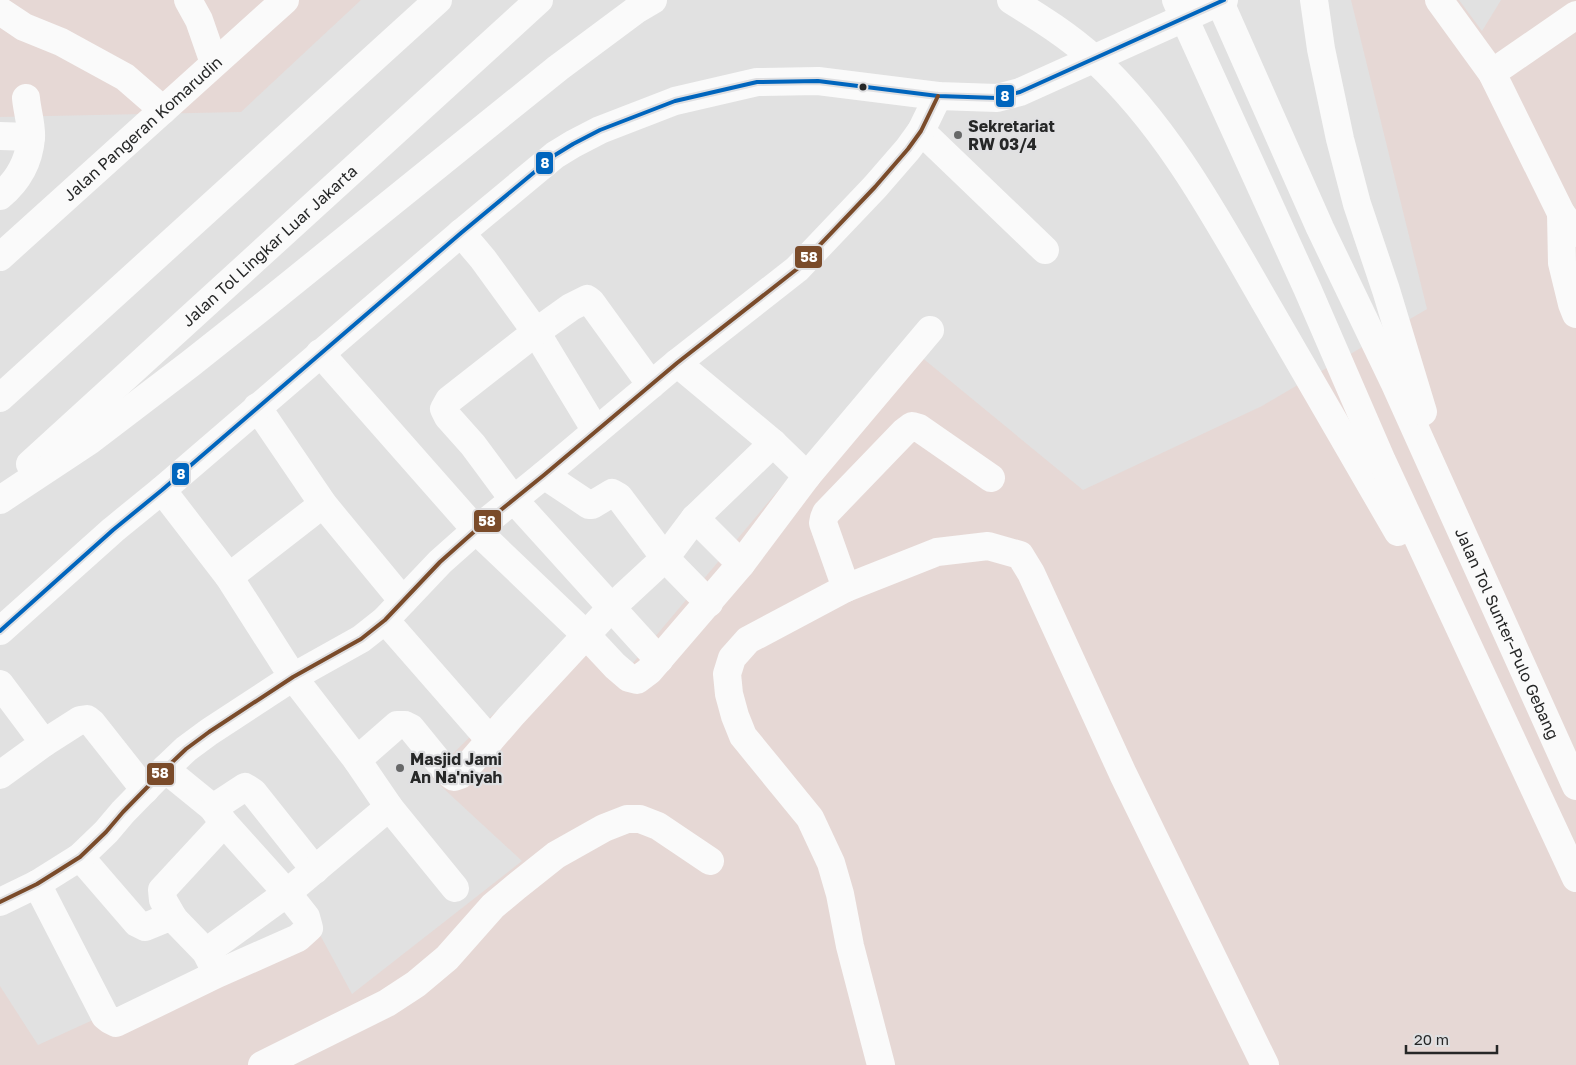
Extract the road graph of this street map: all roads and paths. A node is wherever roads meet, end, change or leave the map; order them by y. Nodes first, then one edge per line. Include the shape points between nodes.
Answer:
1 (188, 0) edge
2 (285, 0) edge
3 (438, 0) edge
4 (539, 0) edge
5 (653, 0) edge
6 (1011, 0) edge
7 (1176, 0) edge
8 (1219, 0) edge
9 (1224, 0) edge
10 (1314, 0) edge
11 (1439, 0) edge
12 (0, 11) edge
13 (1576, 15) edge
14 (214, 63) junction
15 (1492, 73) junction
16 (938, 96) junction
17 (26, 98) dead end
18 (163, 110) junction
19 (921, 131) junction
20 (0, 136) edge
21 (31, 137) junction
22 (0, 196) edge
23 (1569, 223) edge
24 (462, 233) junction
25 (1045, 250) dead end
26 (0, 257) edge
27 (1576, 314) edge
28 (930, 330) dead end
29 (536, 332) junction
30 (320, 354) junction
31 (677, 363) junction
32 (651, 385) junction
33 (0, 398) edge
34 (257, 408) junction
35 (596, 431) junction
36 (773, 443) junction
37 (544, 475) junction
38 (807, 476) junction
39 (991, 478) dead end
40 (162, 490) junction
41 (0, 492) edge
42 (0, 500) edge
43 (513, 500) junction
44 (323, 504) junction
45 (1452, 509) junction
46 (695, 518) junction
47 (476, 530) junction
48 (665, 558) junction
49 (741, 564) junction
50 (229, 577) junction
51 (846, 588) junction
52 (709, 603) junction
53 (611, 608) junction
54 (394, 610) junction
55 (0, 631) edge
56 (586, 635) junction
57 (659, 660) junction
58 (292, 677) junction
59 (0, 684) edge
60 (1488, 687) junction
61 (490, 740) junction
62 (44, 742) junction
63 (357, 760) junction
64 (165, 769) junction
65 (0, 775) edge
66 (1576, 786) edge
67 (145, 790) junction
68 (389, 807) junction
69 (218, 816) junction
70 (80, 857) junction
71 (710, 861) dead end
72 (315, 870) junction
73 (1576, 878) edge
74 (37, 884) junction
75 (455, 888) dead end
76 (287, 893) junction
77 (0, 902) edge
78 (174, 919) junction
79 (212, 963) junction
80 (262, 1065) edge
81 (881, 1065) edge
82 (1265, 1065) edge

1 - 14 main road
2 - 14 main road, Jalan Pangeran Komarudin
3 - 33 main road
4 - 41 main road, Jalan Tol Lingkar Luar Jakarta
5 - 42 main road via 558,68 190,364 89,440
6 - 60 main road via 1050,23 1094,58 1173,149 1232,244
7 - 60 main road via 1382,460
8 - 45 main road via 1324,236
9 - 16 main road via 1020,92 997,98
10 - 45 main road via 1340,139
11 - 15 main road
12 - 18 main road via 24,27 61,42 125,77
13 - 15 main road
14 - 18 main road, Jalan Pangeran Komarudin
15 - 23 main road
16 - 19 main road
16 - 24 main road via 801,81 757,82 675,101 600,130 555,155
17 - 21 main road
18 - 26 main road, Jalan Pangeran Komarudin
19 - 25 main road
19 - 31 main road via 875,187 797,269
20 - 21 main road
21 - 22 main road via 25,165
23 - 27 main road via 1562,263
24 - 29 main road
24 - 30 main road
28 - 38 main road
29 - 32 main road via 587,299
29 - 35 main road
29 - 43 main road via 449,400 444,409
30 - 34 main road
30 - 47 main road
31 - 32 main road
31 - 36 main road
32 - 35 main road
34 - 40 main road
34 - 44 main road
35 - 37 main road
36 - 38 main road
36 - 46 main road
37 - 43 main road
37 - 48 main road via 589,505 616,494
38 - 49 main road
39 - 51 main road via 920,428 912,426 904,432 824,518
40 - 50 main road
40 - 55 main road
43 - 47 main road
43 - 53 main road
44 - 50 main road
44 - 54 main road
45 - 66 main road, Jalan Tol Sunter–Pulo Gebang
46 - 48 main road
46 - 49 main road
47 - 54 main road
47 - 56 main road
48 - 52 main road
48 - 53 main road
49 - 52 main road
50 - 58 main road
51 - 81 main road via 748,640 732,658 727,674 735,716 743,736 810,818 832,863
51 - 82 main road via 937,552 988,546 1020,555
52 - 57 main road
53 - 56 main road
53 - 57 main road
54 - 58 main road via 361,639
54 - 61 main road
56 - 57 main road via 629,678 637,680
56 - 61 main road
58 - 63 main road
58 - 64 main road via 209,732
59 - 62 main road
60 - 73 main road
61 - 63 main road via 454,778 405,725 397,725
62 - 65 main road
62 - 67 main road via 87,719
63 - 68 main road
64 - 67 main road
64 - 69 main road
67 - 70 main road
68 - 72 main road
68 - 75 main road
69 - 72 main road via 245,787 253,792
69 - 76 main road
69 - 78 main road via 162,890 163,900
70 - 74 main road
70 - 78 main road via 138,923 145,927 167,918
71 - 80 main road via 658,826 640,819 627,819 604,828 556,856 517,886 493,906 447,958 416,984
72 - 76 main road
74 - 77 main road
74 - 79 main road via 105,1016 110,1020 116,1022
76 - 79 main road
76 - 79 main road via 306,917 309,928 298,938
78 - 79 main road

